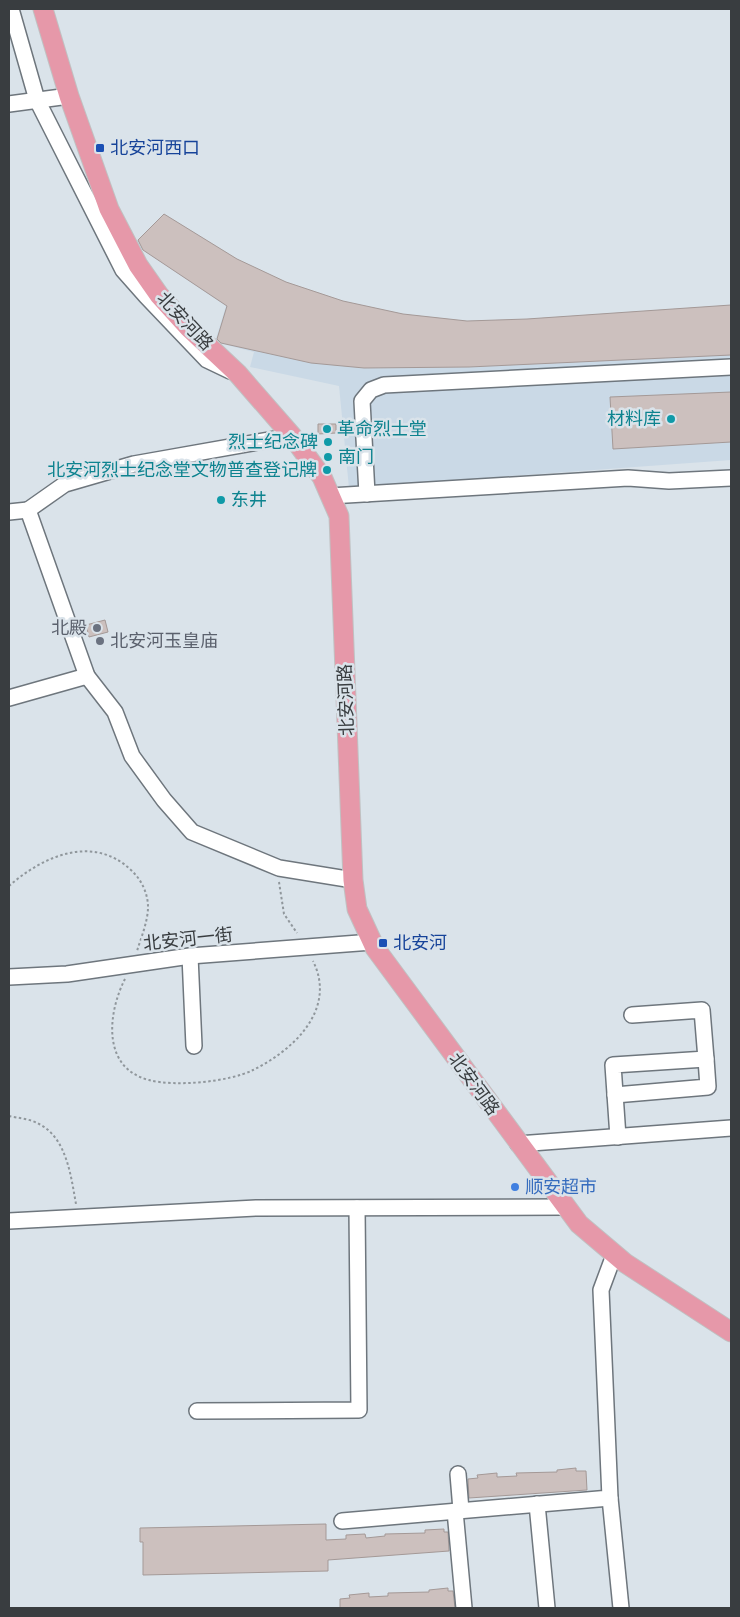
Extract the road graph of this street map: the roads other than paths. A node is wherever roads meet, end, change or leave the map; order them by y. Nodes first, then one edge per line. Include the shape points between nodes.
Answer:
1 (11, 9) edge
2 (43, 9) edge
3 (69, 96) junction
4 (37, 100) junction
5 (9, 104) edge
6 (731, 366) edge
7 (238, 374) junction
8 (292, 436) junction
9 (731, 478) edge
10 (367, 494) junction
11 (330, 496) junction
12 (16, 513) edge
13 (87, 676) junction
14 (9, 698) edge
15 (354, 880) junction
16 (372, 942) junction
17 (190, 956) junction
18 (9, 978) edge
19 (632, 1015) dead end
20 (194, 1046) dead end
21 (706, 1058) junction
22 (615, 1095) junction
23 (731, 1128) edge
24 (618, 1137) junction
25 (518, 1144) junction
26 (566, 1207) junction
27 (358, 1208) junction
28 (9, 1221) edge
29 (614, 1254) junction
30 (731, 1332) edge
31 (197, 1411) dead end
32 (458, 1474) dead end
33 (610, 1498) junction
34 (537, 1504) junction
35 (458, 1511) junction
36 (342, 1520) dead end
37 (464, 1608) edge
38 (547, 1608) edge
39 (621, 1608) edge

1 - 4 street
2 - 3 main road, 北安河路
3 - 4 street
3 - 7 main road, 北安河路 via 113,219 138,266 189,328
4 - 5 street
4 - 7 street via 123,270 208,360
6 - 10 street via 384,385 371,390 362,401
7 - 8 main road, 北安河路
8 - 11 main road, 北安河路 via 322,477
8 - 12 street via 134,464 65,484
9 - 10 street via 670,481 628,478
10 - 11 street
11 - 15 main road, 北安河路 via 339,516
12 - 13 street
13 - 14 street
13 - 15 street via 115,712 132,756 192,832 279,868
15 - 16 main road, 北安河路 via 358,909
16 - 17 street, 北安河一街
16 - 25 main road, 北安河路
17 - 18 street, 北安河一街 via 67,974
17 - 20 street
19 - 21 street via 702,1010
21 - 22 street via 708,1087
21 - 22 street via 613,1065
22 - 24 street
23 - 24 street
24 - 25 street
25 - 26 main road, 北安河路
26 - 27 street
26 - 29 main road, 北安河路 via 579,1224
27 - 28 street via 256,1208
27 - 31 street via 359,1410
29 - 30 main road, 北安河路
29 - 33 street via 602,1290
32 - 35 street
33 - 34 street
33 - 39 street
34 - 35 street
34 - 38 street
35 - 36 street
35 - 37 street

